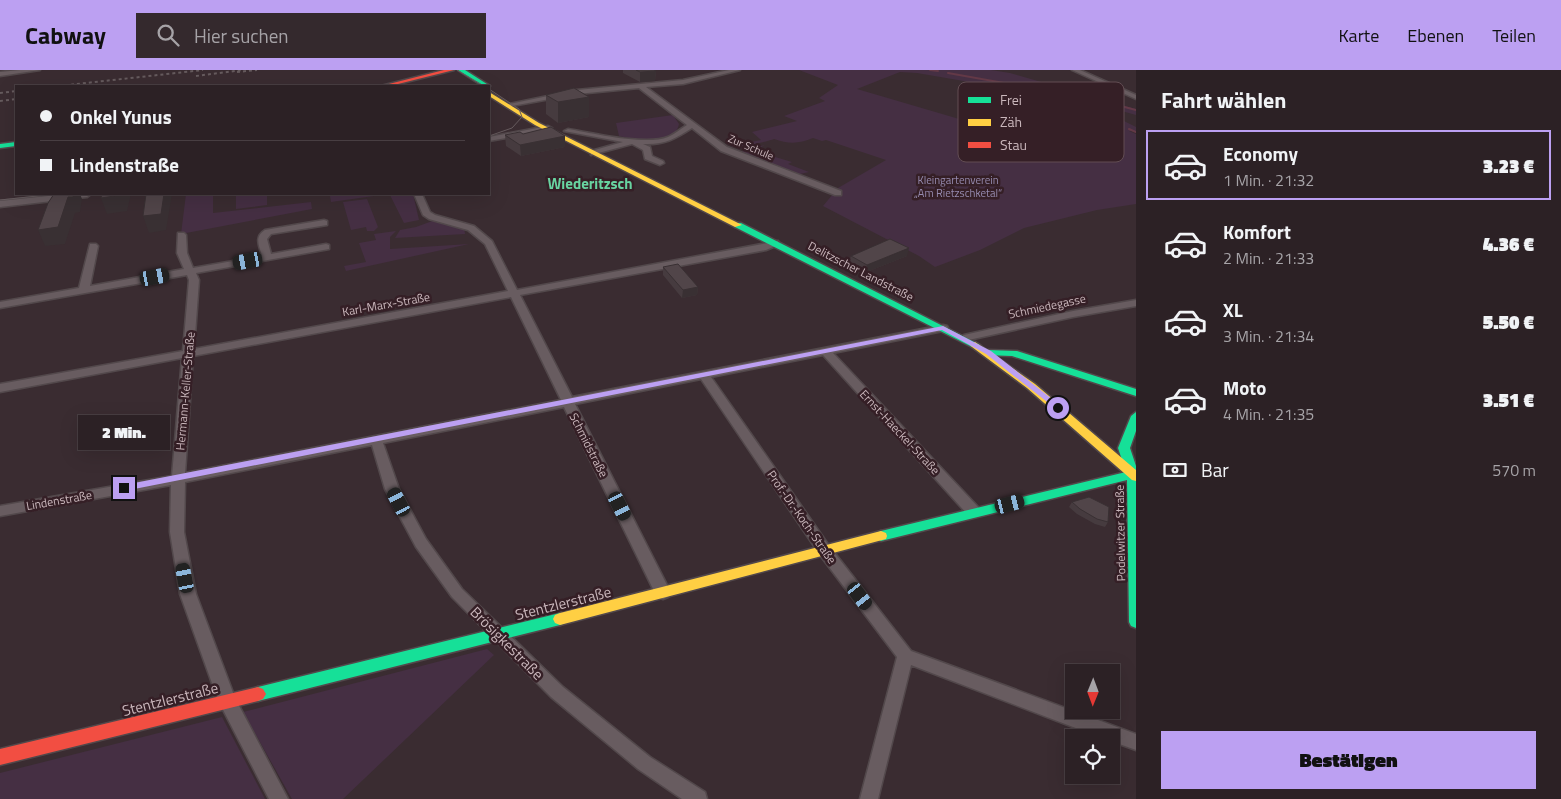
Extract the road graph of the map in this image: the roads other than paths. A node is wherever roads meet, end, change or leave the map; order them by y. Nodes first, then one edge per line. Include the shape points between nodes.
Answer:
1 (37, 70) edge
2 (451, 70) edge
3 (461, 70) edge
4 (738, 70) edge
5 (1075, 70) edge
6 (434, 72) edge
7 (0, 74) edge
8 (1102, 82) edge
9 (388, 85) edge
10 (474, 85) edge
11 (485, 85) edge
12 (640, 86) junction
13 (490, 88) edge
14 (1124, 92) edge
15 (490, 94) edge
16 (1136, 97) edge
17 (511, 104) junction
18 (693, 125) junction
19 (548, 128) junction
20 (568, 131) dead end
21 (490, 139) edge
22 (632, 141) junction
23 (15, 144) edge
24 (0, 146) edge
25 (594, 153) junction
26 (660, 163) dead end
27 (838, 193) dead end
28 (78, 195) edge
29 (418, 195) edge
30 (0, 204) edge
31 (324, 223) dead end
32 (181, 235) dead end
33 (775, 243) junction
34 (93, 246) dead end
35 (326, 247) dead end
36 (267, 258) junction
37 (191, 271) junction
38 (84, 290) junction
39 (515, 293) junction
40 (1136, 303) edge
41 (0, 305) edge
42 (943, 328) junction
43 (964, 338) junction
44 (825, 351) junction
45 (188, 353) junction
46 (988, 353) junction
47 (704, 375) junction
48 (0, 388) edge
49 (1136, 393) edge
50 (567, 402) junction
51 (1136, 416) edge
52 (376, 439) junction
53 (1134, 476) edge
54 (178, 479) junction
55 (0, 511) edge
56 (974, 512) junction
57 (825, 552) junction
58 (663, 593) junction
59 (1136, 622) edge
60 (497, 635) junction
61 (905, 656) junction
62 (227, 700) junction
63 (1136, 742) edge
64 (0, 756) edge
65 (280, 799) edge
66 (698, 799) edge
67 (869, 799) edge

1 - 7 street
2 - 6 street
2 - 10 street
3 - 11 street, Delitzscher Landstraße
4 - 12 street via 683,82
5 - 8 street
6 - 9 street
12 - 17 street via 577,92
12 - 18 street, Zur Schule
13 - 17 street, Delitzscher Landstraße
14 - 16 street
15 - 17 street, Delitzscher Landstraße
17 - 19 street, Delitzscher Landstraße via 546,123
18 - 22 street via 674,138 655,142
18 - 27 street, Zur Schule via 730,152
19 - 21 street
19 - 25 street, Delitzscher Landstraße
20 - 22 street
22 - 25 street
22 - 26 street via 647,149 648,157
23 - 24 street
25 - 33 street, Delitzscher Landstraße
28 - 30 street
29 - 39 street, Schmidstraße via 426,213 471,228 489,243
31 - 36 street via 263,235
32 - 37 street, Hermann-Keller-Straße via 182,252
33 - 39 street, Karl-Marx-Straße
33 - 42 street, Delitzscher Landstraße
34 - 38 street
35 - 36 street
36 - 37 street
37 - 38 street
37 - 45 street, Hermann-Keller-Straße via 194,280
38 - 41 street
39 - 45 street, Karl-Marx-Straße
39 - 50 street, Schmidstraße
40 - 43 street, Schmiedegasse
42 - 43 street, Delitzscher Landstraße
42 - 44 street, Lindenstraße
43 - 46 street, Delitzscher Landstraße
44 - 47 street, Lindenstraße
44 - 56 street, Ernst-Haeckel-Straße
45 - 48 street, Karl-Marx-Straße
45 - 54 street, Hermann-Keller-Straße
46 - 49 street via 1013,352
46 - 53 street, Delitzscher Landstraße via 1058,408
47 - 50 street, Lindenstraße
47 - 57 street, Prof.-Dr.-Koch-Straße
50 - 52 street, Lindenstraße
50 - 58 street, Schmidstraße
51 - 53 street, Podelwitzer Straße via 1124,448
52 - 54 street, Lindenstraße
52 - 60 street, Brösigkestraße via 392,489 421,542 457,593
53 - 56 street, Stentzlerstraße
53 - 59 street, Podelwitzer Straße
54 - 55 street, Lindenstraße
54 - 62 street, Hermann-Keller-Straße via 177,532 188,594
56 - 57 street, Stentzlerstraße
57 - 58 street, Stentzlerstraße
57 - 61 street, Prof.-Dr.-Koch-Straße
58 - 60 street, Stentzlerstraße
60 - 62 street, Stentzlerstraße
60 - 66 street, Brösigkestraße via 600,728 644,763
61 - 63 street
61 - 67 street
62 - 64 street, Stentzlerstraße
62 - 65 street, Hermann-Keller-Straße

